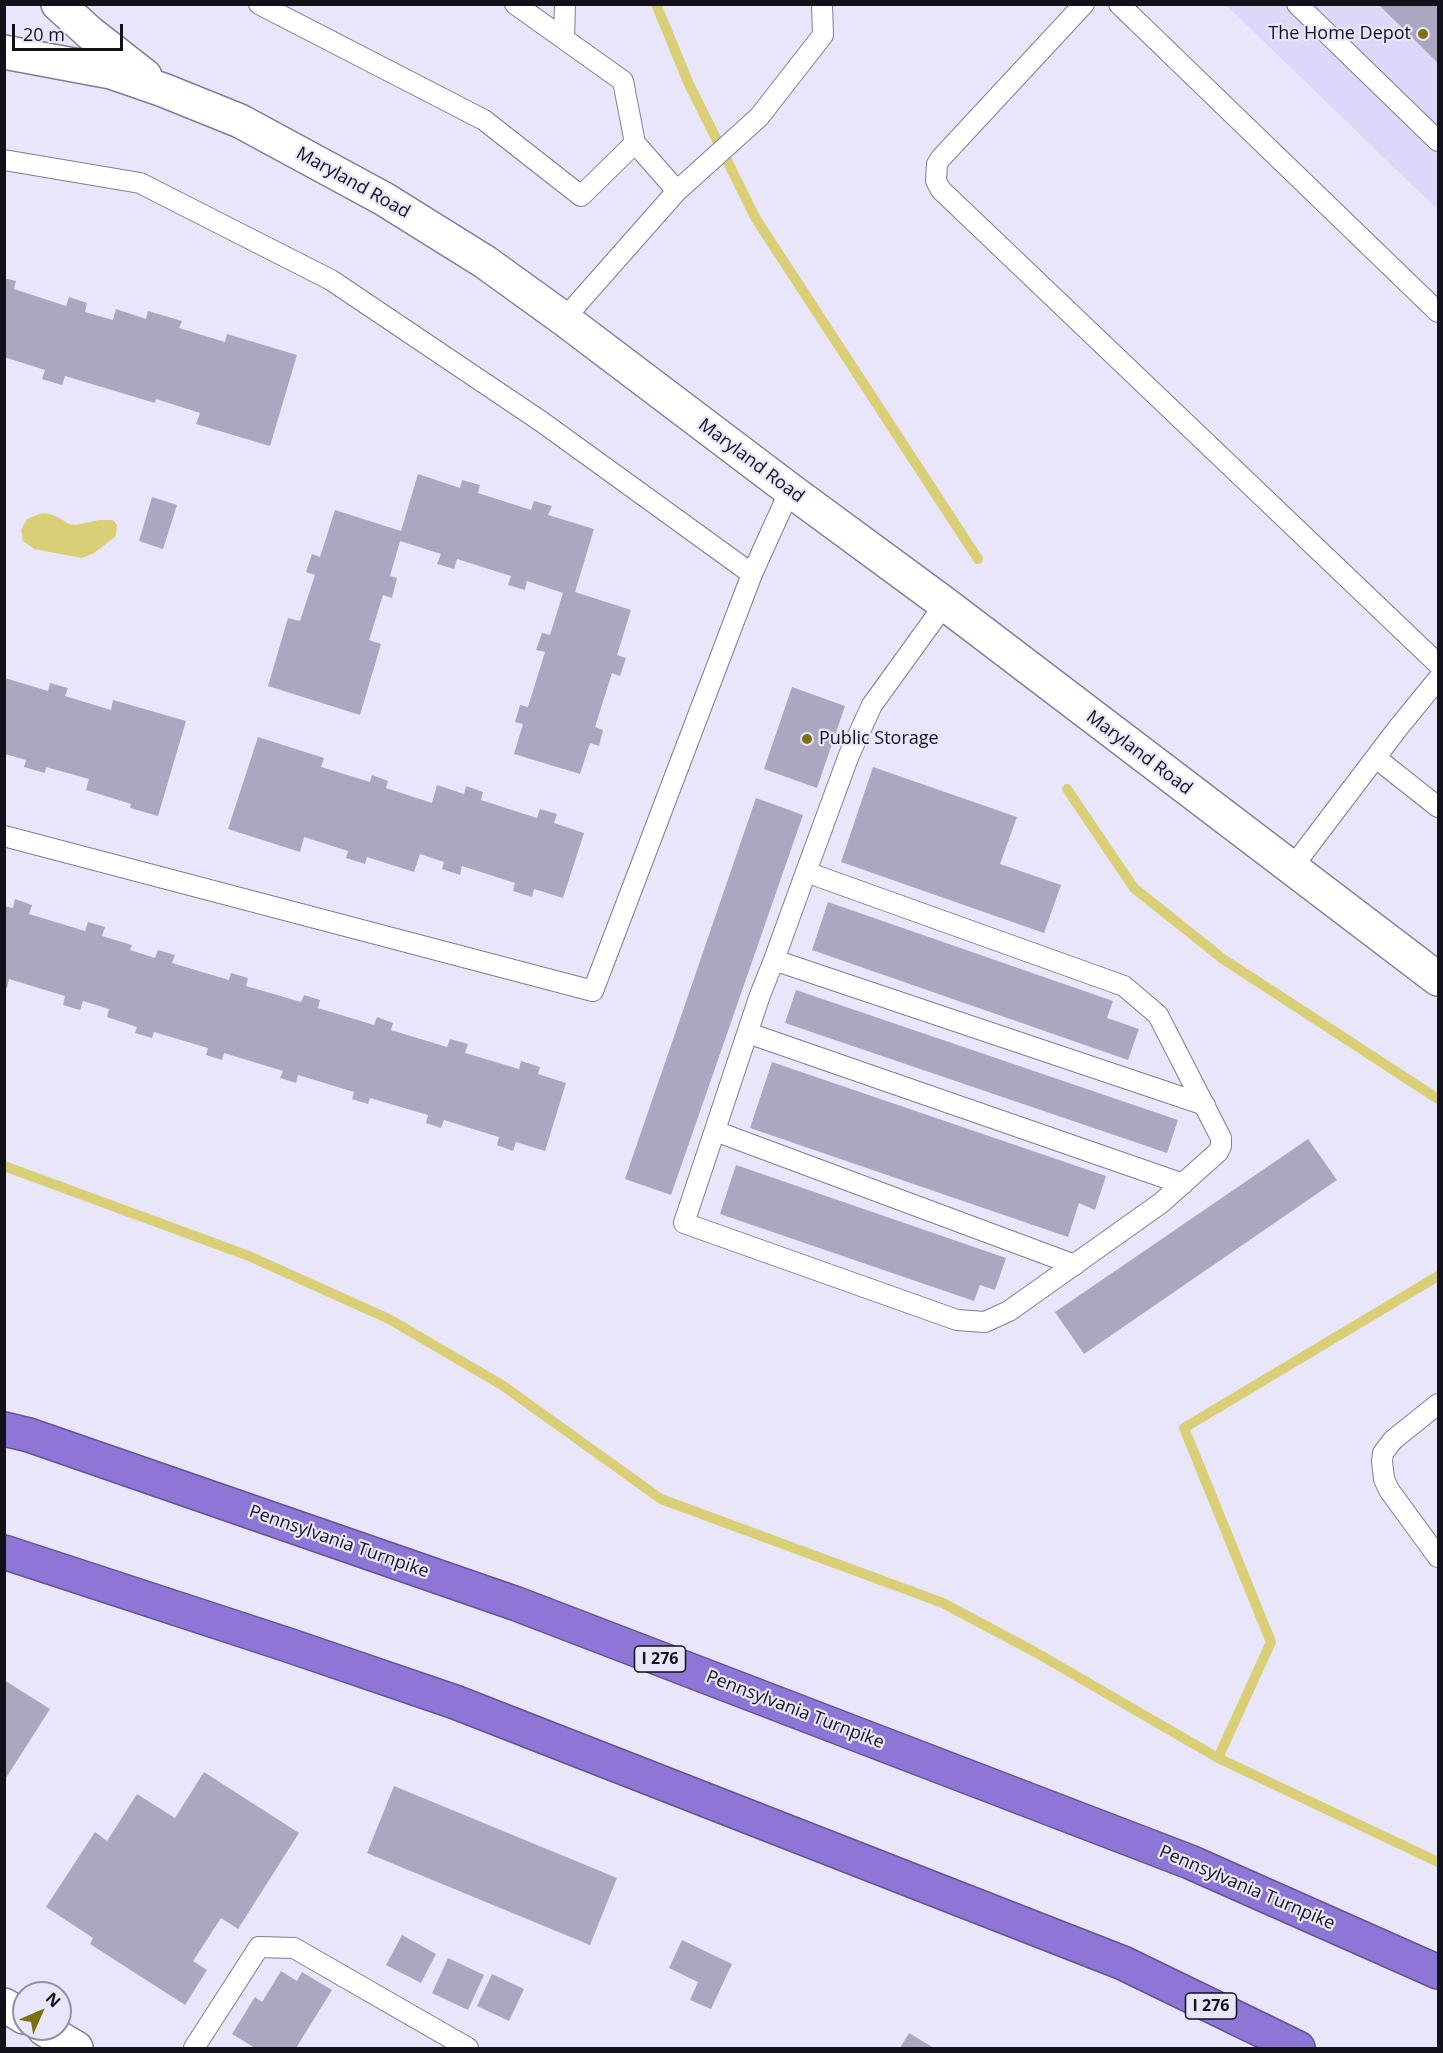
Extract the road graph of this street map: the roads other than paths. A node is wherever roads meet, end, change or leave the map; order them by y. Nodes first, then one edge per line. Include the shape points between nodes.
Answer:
1 (58, 4) edge
2 (260, 4) edge
3 (515, 4) edge
4 (565, 4) edge
5 (822, 4) edge
6 (1084, 4) edge
7 (1119, 4) edge
8 (1296, 4) edge
9 (564, 39) junction
10 (4, 52) edge
11 (163, 90) junction
12 (1438, 141) edge
13 (635, 143) junction
14 (4, 159) edge
15 (684, 184) junction
16 (1438, 312) edge
17 (564, 319) junction
18 (790, 490) junction
19 (752, 574) junction
20 (945, 604) junction
21 (1438, 664) edge
22 (1438, 680) edge
23 (1376, 758) junction
24 (1438, 807) edge
25 (4, 836) edge
26 (1292, 869) junction
27 (806, 872) junction
28 (774, 960) junction
29 (1438, 979) edge
30 (748, 1033) junction
31 (1205, 1105) junction
32 (715, 1131) junction
33 (1183, 1184) junction
34 (1075, 1264) junction
35 (1438, 1404) edge
36 (4, 1429) edge
37 (4, 1552) edge
38 (1438, 1557) edge
39 (1438, 1972) edge
40 (63, 2041) edge
41 (76, 2049) edge
42 (194, 2049) edge
43 (468, 2049) edge
44 (1298, 2049) edge

1 - 11 street
2 - 13 lane via 484,120 581,196
3 - 9 lane
4 - 9 lane
5 - 15 lane via 823,34 759,117
6 - 21 lane via 941,158 936,181
7 - 16 lane
8 - 12 lane
9 - 13 lane via 623,81
10 - 11 street, Maryland Road via 111,72
11 - 17 street, Maryland Road via 240,121 384,198 485,262
13 - 15 lane
14 - 19 lane via 140,183 331,280 542,422
15 - 17 lane
17 - 18 street, Maryland Road
18 - 19 lane
18 - 20 street, Maryland Road
19 - 25 lane via 593,991
20 - 26 street, Maryland Road
20 - 27 lane via 872,705
22 - 23 lane
23 - 24 lane
23 - 26 lane
26 - 29 street, Maryland Road
27 - 28 lane
27 - 31 lane via 1124,986 1158,1015
28 - 30 lane
28 - 31 lane
30 - 32 lane
30 - 33 lane
31 - 33 lane via 1221,1146
32 - 34 lane
32 - 34 lane via 684,1223 957,1320 985,1322 1009,1311
33 - 34 lane
35 - 38 lane via 1393,1440 1382,1461 1389,1490
36 - 39 highway, Pennsylvania Turnpike / I 276 via 517,1604 1190,1862
37 - 44 highway, I 276 via 455,1702 1123,1963
40 - 41 street
42 - 43 lane via 259,1947 294,1948

